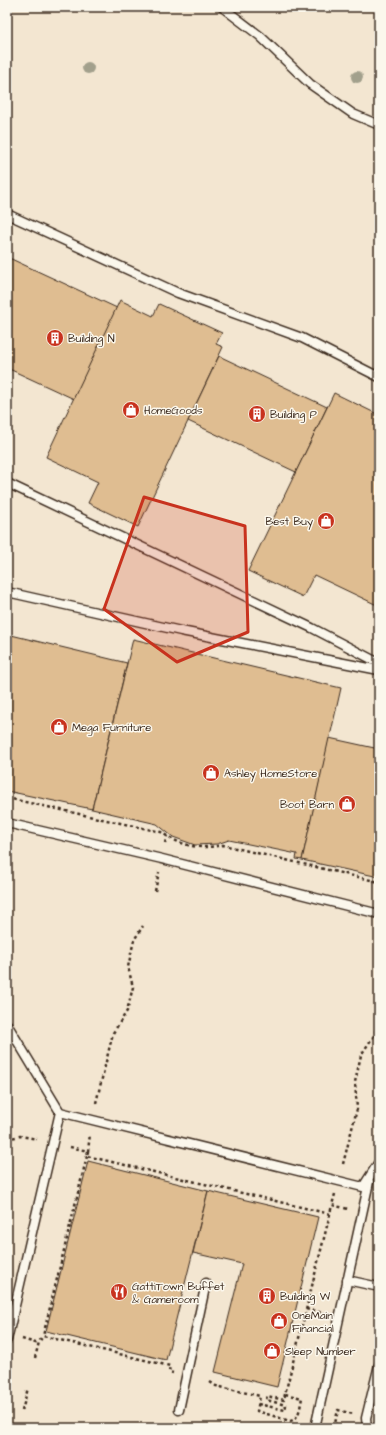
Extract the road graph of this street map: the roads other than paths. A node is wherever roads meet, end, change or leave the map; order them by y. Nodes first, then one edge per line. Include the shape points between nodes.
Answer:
1 (222, 7) edge
2 (379, 125) edge
3 (7, 214) edge
4 (379, 377) edge
5 (7, 483) edge
6 (7, 592) edge
7 (379, 663) edge
8 (379, 670) edge
9 (7, 823) edge
10 (379, 914) edge
11 (7, 1024) edge
12 (60, 1112) junction
13 (379, 1162) edge
14 (370, 1177) junction
15 (347, 1280) junction
16 (206, 1283) dead end
17 (379, 1287) edge
18 (7, 1340) edge
19 (379, 1365) edge
20 (179, 1410) dead end
21 (315, 1428) edge
22 (368, 1428) edge

1 - 2 lane via 260,36 310,84 353,114
3 - 4 lane via 178,293 302,338
5 - 7 lane via 312,628
6 - 8 lane via 181,631
9 - 10 lane
11 - 12 lane
12 - 14 lane via 363,1187
12 - 18 lane
13 - 14 lane
14 - 15 lane
15 - 17 lane
15 - 21 lane
16 - 20 lane
19 - 22 lane via 366,1418

